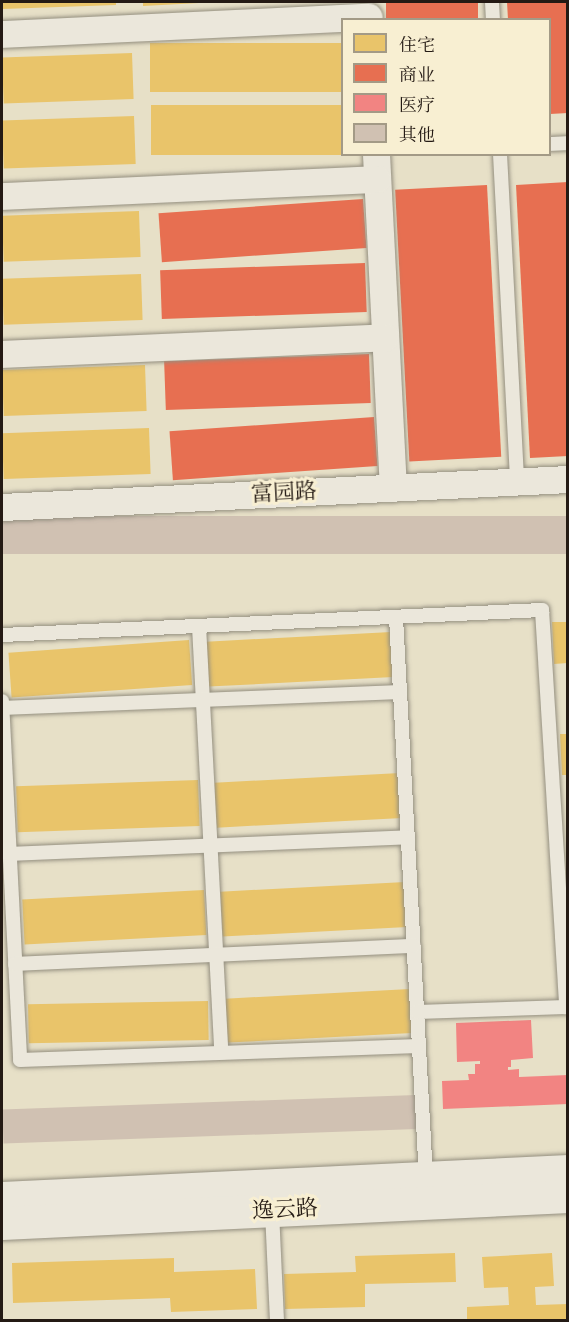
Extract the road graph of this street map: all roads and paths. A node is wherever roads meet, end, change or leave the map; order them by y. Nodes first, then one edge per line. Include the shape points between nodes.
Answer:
1 (492, 2) edge
2 (368, 13) edge
3 (493, 18) edge
4 (2, 34) edge
5 (567, 143) edge
6 (551, 144) edge
7 (500, 156) edge
8 (376, 167) edge
9 (2, 196) edge
10 (385, 337) junction
11 (2, 354) edge
12 (567, 479) edge
13 (517, 482) junction
14 (393, 488) junction
15 (2, 507) edge
16 (396, 617) junction
17 (199, 626) junction
18 (2, 635) edge
19 (400, 692) junction
20 (2, 700) edge
21 (202, 700) junction
22 (2, 708) edge
23 (408, 837) junction
24 (210, 846) junction
25 (9, 854) junction
26 (414, 946) junction
27 (216, 955) junction
28 (15, 964) junction
29 (417, 1012) junction
30 (419, 1046) junction
31 (221, 1052) junction
32 (567, 1171) edge
33 (426, 1178) junction
34 (567, 1196) edge
35 (2, 1198) edge
36 (272, 1211) junction
37 (2, 1224) edge
38 (277, 1320) edge

1 - 3 lane
2 - 4 street
5 - 6 lane
7 - 13 lane
8 - 9 street
8 - 10 street
10 - 11 street
10 - 14 street
12 - 13 street, 富园路
13 - 14 street, 富园路
14 - 15 street, 富园路
16 - 17 lane
16 - 19 lane
16 - 29 lane via 542,610 566,1007
17 - 18 lane
17 - 21 lane
19 - 21 lane
19 - 23 lane
20 - 22 lane
21 - 22 lane
21 - 24 lane
22 - 25 lane
23 - 24 lane
23 - 26 lane
24 - 25 lane
24 - 27 lane
25 - 28 lane
26 - 27 lane
26 - 29 lane
27 - 28 lane
27 - 31 lane
28 - 31 lane via 20,1060
29 - 30 lane
30 - 31 lane
30 - 33 lane
32 - 33 street, 逸云路
33 - 35 street, 逸云路
34 - 36 street, 逸云路
36 - 37 street, 逸云路
36 - 38 lane

